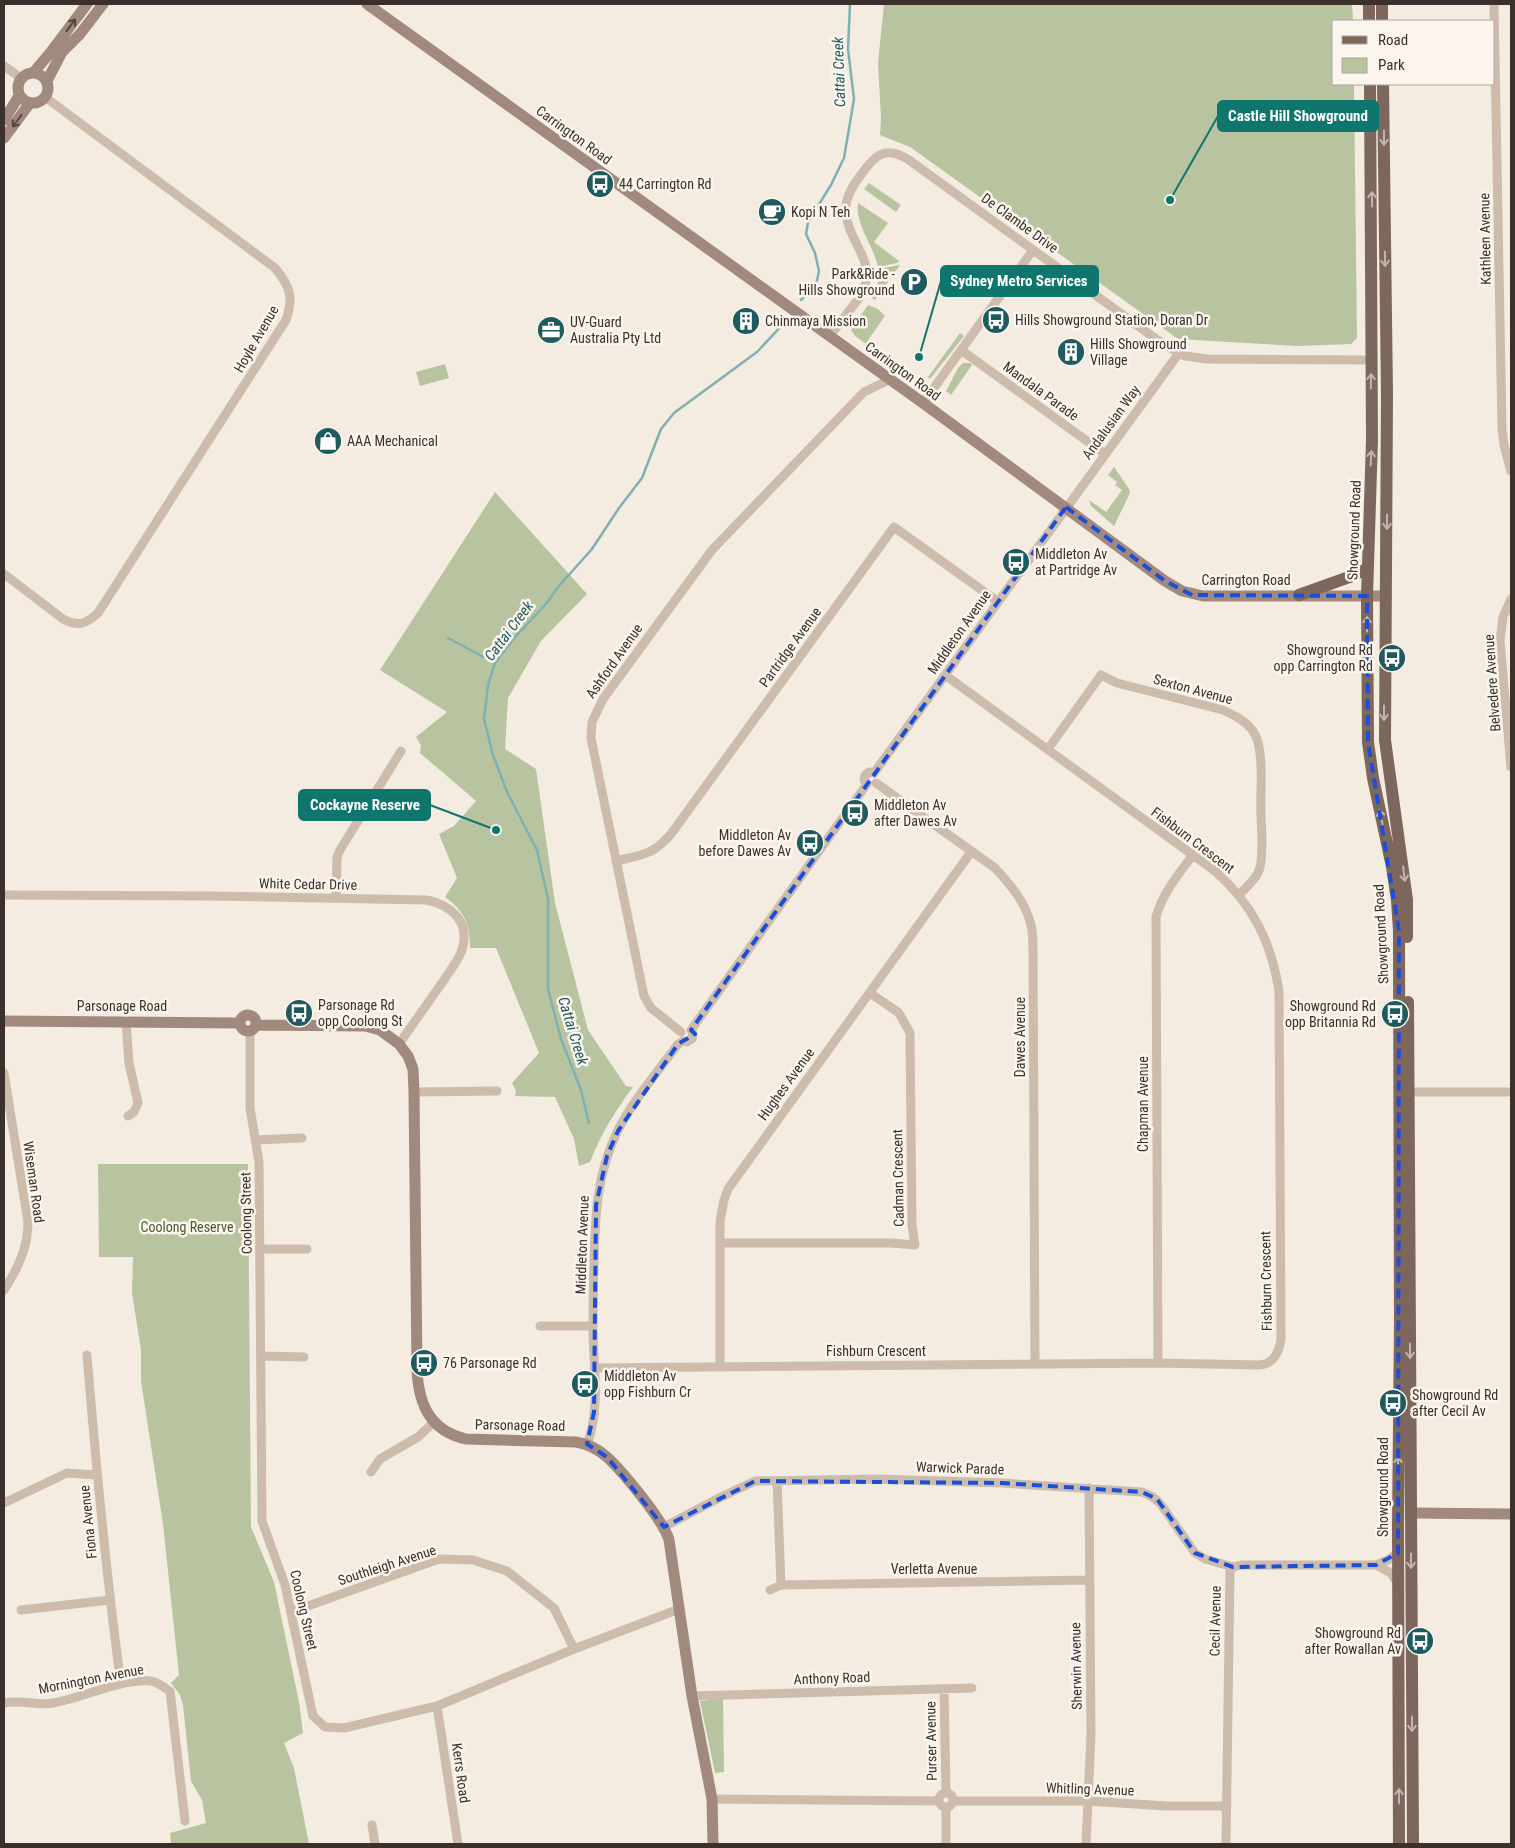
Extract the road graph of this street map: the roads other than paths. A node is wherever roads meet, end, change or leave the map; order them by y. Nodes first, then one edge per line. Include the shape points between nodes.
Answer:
1 (87, 4) edge
2 (102, 4) edge
3 (367, 4) edge
4 (1369, 4) edge
5 (1382, 4) edge
6 (1494, 4) edge
7 (1369, 20) edge
8 (1382, 20) edge
9 (1494, 20) edge
10 (1495, 57) edge
11 (4, 66) edge
12 (32, 72) junction
13 (21, 78) junction
14 (47, 81) junction
15 (1370, 85) edge
16 (1383, 85) edge
17 (19, 96) junction
18 (45, 97) junction
19 (30, 103) junction
20 (4, 120) edge
21 (4, 138) edge
22 (1033, 250) junction
23 (829, 337) junction
24 (961, 350) junction
25 (1178, 353) junction
26 (1372, 360) junction
27 (1386, 360) junction
28 (889, 380) junction
29 (922, 403) junction
30 (1105, 454) junction
31 (1511, 471) edge
32 (1066, 507) junction
33 (1368, 568) junction
34 (4, 574) edge
35 (1299, 595) junction
36 (1367, 596) junction
37 (1386, 596) junction
38 (1511, 599) edge
39 (997, 601) junction
40 (945, 675) junction
41 (1048, 749) junction
42 (401, 751) dead end
43 (1511, 767) edge
44 (871, 784) junction
45 (971, 852) junction
46 (1192, 856) junction
47 (616, 860) junction
48 (4, 895) edge
49 (1239, 895) junction
50 (336, 898) junction
51 (870, 993) junction
52 (4, 1020) edge
53 (126, 1021) junction
54 (253, 1028) junction
55 (691, 1030) junction
56 (681, 1032) junction
57 (683, 1041) junction
58 (399, 1044) junction
59 (4, 1073) edge
60 (496, 1091) dead end
61 (414, 1092) junction
62 (1409, 1092) junction
63 (1511, 1092) edge
64 (128, 1116) dead end
65 (8, 1129) edge
66 (302, 1138) dead end
67 (255, 1140) junction
68 (720, 1243) junction
69 (307, 1249) dead end
70 (260, 1250) junction
71 (4, 1290) edge
72 (540, 1326) dead end
73 (593, 1326) junction
74 (87, 1355) dead end
75 (261, 1356) junction
76 (304, 1357) dead end
77 (1158, 1363) junction
78 (1035, 1364) junction
79 (720, 1366) junction
80 (594, 1368) junction
81 (434, 1422) junction
82 (588, 1444) junction
83 (371, 1472) dead end
84 (96, 1475) junction
85 (777, 1481) junction
86 (1089, 1488) junction
87 (4, 1503) edge
88 (1398, 1513) junction
89 (1411, 1513) junction
90 (1511, 1514) edge
91 (664, 1527) junction
92 (1398, 1553) junction
93 (1376, 1565) junction
94 (1233, 1567) junction
95 (1089, 1580) junction
96 (780, 1586) junction
97 (1398, 1586) junction
98 (770, 1590) dead end
99 (110, 1600) junction
100 (678, 1609) junction
101 (21, 1610) dead end
102 (291, 1611) junction
103 (574, 1649) junction
104 (121, 1684) junction
105 (972, 1688) dead end
106 (944, 1689) junction
107 (692, 1696) junction
108 (4, 1703) edge
109 (438, 1706) junction
110 (712, 1799) junction
111 (1088, 1801) junction
112 (946, 1803) junction
113 (1226, 1806) junction
114 (185, 1821) dead end
115 (372, 1825) dead end
116 (375, 1844) edge
117 (455, 1844) edge
118 (712, 1844) edge
119 (946, 1844) edge
120 (1086, 1844) edge
121 (1226, 1844) edge
122 (1399, 1844) edge
123 (1412, 1844) edge

12 -> 1 main road via 45,60
2 - 14 main road via 62,52
3 - 23 main road, Carrington Road
4 - 7 main road
5 - 8 main road
6 - 9 street, Kathleen Avenue
10 - 31 street, Kathleen Avenue via 1502,429
11 - 13 street
12 - 13 main road
12 - 14 main road
13 - 17 main road via 17,87
14 - 18 main road
26 -> 15 main road, Showground Road
16 -> 27 main road, Showground Road
17 - 19 main road
17 - 20 main road
18 - 19 main road via 38,103
18 - 34 street, Hoyle Avenue via 275,268 285,280 290,293 290,307 286,320 98,613 82,624 73,624
19 -> 21 main road
22 - 23 street, De Clambe Drive via 904,156 892,152 879,155 869,163 853,186 846,203 847,219 866,263 866,284
22 - 24 street
22 - 25 street, De Clambe Drive
23 - 28 main road, Carrington Road
24 - 29 street
24 - 30 street, Mandala Parade
25 - 26 street, De Clambe Drive via 1207,359
25 - 30 street, Andalusian Way
26 - 27 main road
33 -> 26 main road, Showground Road
27 -> 37 main road, Showground Road
28 - 29 main road, Carrington Road
28 - 47 street, Ashford Avenue via 864,392 712,550 602,699 592,722 591,738
29 - 32 main road, Carrington Road
30 - 32 street, Andalusian Way
32 - 35 main road, Carrington Road via 1187,593 1203,596
32 - 39 street, Middleton Avenue
33 - 35 main road
33 - 36 main road, Showground Road
35 - 36 main road, Carrington Road
36 - 37 main road, Carrington Road
88 -> 36 main road, Showground Road via 1399,931 1393,875 1368,742
37 -> 62 main road, Showground Road via 1385,740 1407,900
38 - 43 street, Belvedere Avenue via 1503,617 1500,641
39 - 40 street, Middleton Avenue
39 - 47 street, Partridge Avenue via 894,527 671,834 647,854
40 - 41 street, Fishburn Crescent
40 - 44 street, Middleton Avenue via 874,772 878,778
41 - 46 street, Fishburn Crescent
41 - 49 street, Sexton Avenue via 1101,675 1117,683 1238,716 1257,738 1262,852 1260,869
42 - 50 street via 340,850
44 - 45 street, Dawes Avenue
44 - 55 street
45 - 51 street, Hughes Avenue
45 - 78 street, Dawes Avenue via 995,868 1010,884 1031,926
46 - 49 street, Fishburn Crescent via 1215,871
46 - 77 street, Chapman Avenue via 1160,903 1156,918
47 - 56 street, Ashford Avenue via 644,996 651,1008
48 - 50 street, White Cedar Drive
49 - 77 street, Fishburn Crescent via 1270,950 1279,992 1279,1350 1266,1365
50 - 58 street, White Cedar Drive via 428,900 445,905 458,917 463,931 462,950
51 - 68 street, Hughes Avenue via 728,1189 721,1209
51 - 68 street, Cadman Crescent via 900,1013 910,1033 912,1226 915,1245
52 - 53 main road, Parsonage Road
53 - 54 main road, Parsonage Road via 239,1023 242,1030
53 - 64 street via 129,1063 138,1104
54 - 58 main road, Parsonage Road via 365,1026 380,1030
54 - 67 street, Coolong Street via 250,1108
55 - 56 street
55 - 57 street via 692,1040
56 - 57 street
57 - 73 street, Middleton Avenue via 635,1104 607,1156 596,1205
58 - 61 main road, Parsonage Road via 413,1069
59 - 65 street, Wiseman Road
60 - 61 street
61 - 81 main road, Parsonage Road via 418,1385 420,1397
62 - 63 street
62 -> 89 main road, Showground Road
65 - 71 street, Wiseman Road via 28,1226 22,1259
66 - 67 street
67 - 70 street, Coolong Street via 259,1162
68 - 79 street, Hughes Avenue
69 - 70 street
70 - 75 street, Coolong Street
72 - 73 street
73 - 80 street, Middleton Avenue
74 - 84 street, Fiona Avenue
75 - 76 street
75 - 102 street, Coolong Street via 262,1522 283,1576
77 - 78 street, Fishburn Crescent
78 - 79 street, Fishburn Crescent
79 - 80 street, Fishburn Crescent
80 - 82 street, Middleton Avenue via 594,1423
81 - 82 main road, Parsonage Road via 448,1433 466,1439
81 - 83 street via 418,1437 380,1459
82 - 91 main road via 607,1457
84 - 87 street via 67,1473
84 - 99 street, Fiona Avenue
85 - 86 street, Warwick Parade via 876,1479
85 - 91 street, Warwick Parade via 755,1481
85 - 96 street
86 - 94 street, Warwick Parade via 1149,1494 1157,1499 1195,1553 1205,1560
86 - 95 street, Sherwin Avenue
88 - 89 main road
88 - 92 main road, Showground Road
89 - 90 main road
89 -> 123 main road, Showground Road
91 - 100 main road via 669,1540
92 - 93 street, Cecil Avenue
92 - 97 main road, Showground Road
93 - 94 street, Cecil Avenue
93 - 97 street via 1391,1573
94 - 113 street, Cecil Avenue via 1229,1581
95 - 96 street, Verletta Avenue
95 - 111 street, Sherwin Avenue via 1091,1734
96 - 98 street, Verletta Avenue
122 -> 97 main road, Showground Road
99 - 101 street
99 - 104 street, Fiona Avenue
100 - 103 street, Coolong Street
100 - 107 main road
102 - 103 street, Southleigh Avenue via 439,1560 473,1560 506,1571 554,1608
102 - 109 street, Coolong Street via 313,1716 325,1727 344,1728
103 - 109 street, Coolong Street
104 - 108 street, Mornington Avenue via 54,1703
104 - 114 street, Mornington Avenue via 151,1681 170,1691
105 - 106 street, Anthony Road
106 - 107 street, Anthony Road
106 - 112 street, Purser Avenue via 946,1793 951,1796
107 - 110 main road
109 - 117 street, Kerrs Road
110 - 112 street, Whitling Avenue
110 - 118 main road
111 - 112 street, Whitling Avenue
111 - 113 street, Whitling Avenue
111 - 120 street, Sherwin Avenue
112 - 119 street
113 - 121 street, Cecil Avenue
115 - 116 street

